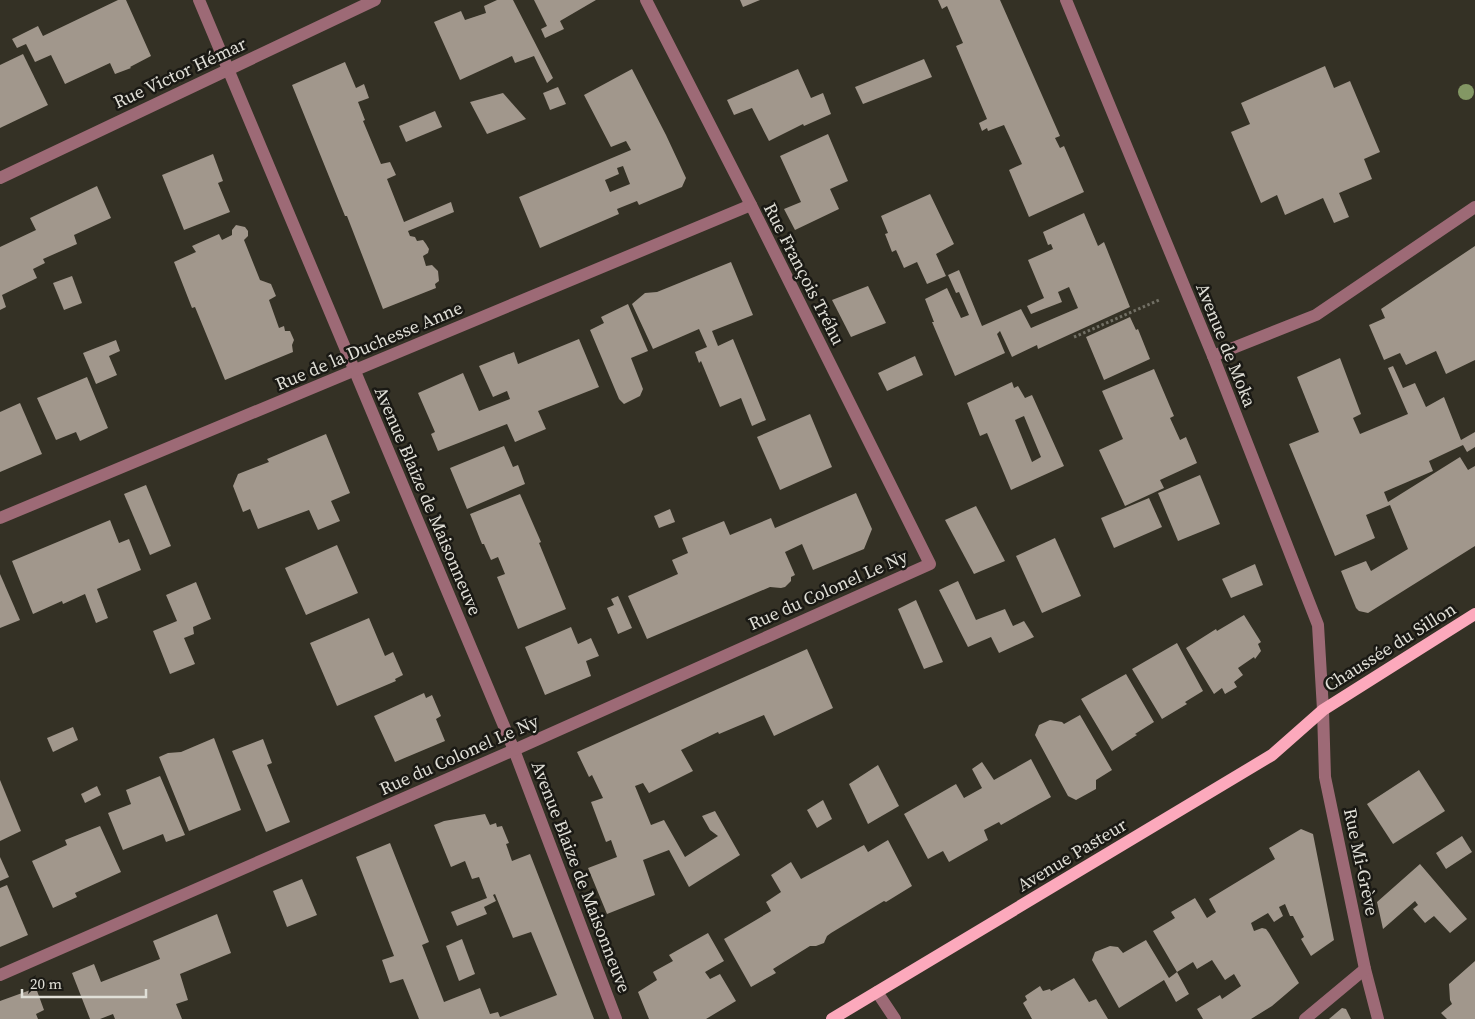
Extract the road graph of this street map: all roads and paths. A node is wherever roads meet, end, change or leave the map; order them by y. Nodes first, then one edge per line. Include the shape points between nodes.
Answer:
1 (199, 0) edge
2 (375, 0) edge
3 (646, 0) edge
4 (1066, 0) edge
5 (228, 70) junction
6 (0, 178) edge
7 (751, 205) junction
8 (1475, 207) edge
9 (1185, 289) junction
10 (1074, 337) dead end
11 (1213, 356) junction
12 (354, 371) junction
13 (0, 518) edge
14 (930, 564) joint
15 (1475, 614) edge
16 (1323, 710) junction
17 (514, 750) junction
18 (1365, 968) junction
19 (0, 975) edge
20 (877, 992) junction
21 (616, 1019) edge
22 (832, 1019) edge
23 (895, 1019) edge
24 (1304, 1019) edge
25 (1378, 1019) edge

1 - 5 street, Avenue Blaize de Maisonneuve
2 - 5 street, Rue Victor Hémar
3 - 7 street, Rue François Tréhu
4 - 9 street, Avenue de Moka
5 - 6 street, Rue Victor Hémar
5 - 12 street, Avenue Blaize de Maisonneuve
7 - 12 street, Rue de la Duchesse Anne
7 - 14 street, Rue François Tréhu
8 - 11 street via 1316,315
9 - 10 path
9 - 11 street, Avenue de Moka
11 - 16 street, Avenue de Moka via 1318,625
12 - 13 street, Rue de la Duchesse Anne
12 - 17 street, Avenue Blaize de Maisonneuve
14 - 17 street, Rue du Colonel Le Ny
15 - 16 main road, Chaussée du Sillon
16 - 18 street, Rue Mi-Grève via 1325,777
16 - 20 main road, Avenue Pasteur via 1272,755
17 - 19 street, Rue du Colonel Le Ny
17 - 21 street, Avenue Blaize de Maisonneuve
18 - 24 street
18 - 25 street, Rue Mi-Grève
20 - 22 main road, Avenue Pasteur
20 - 23 street

